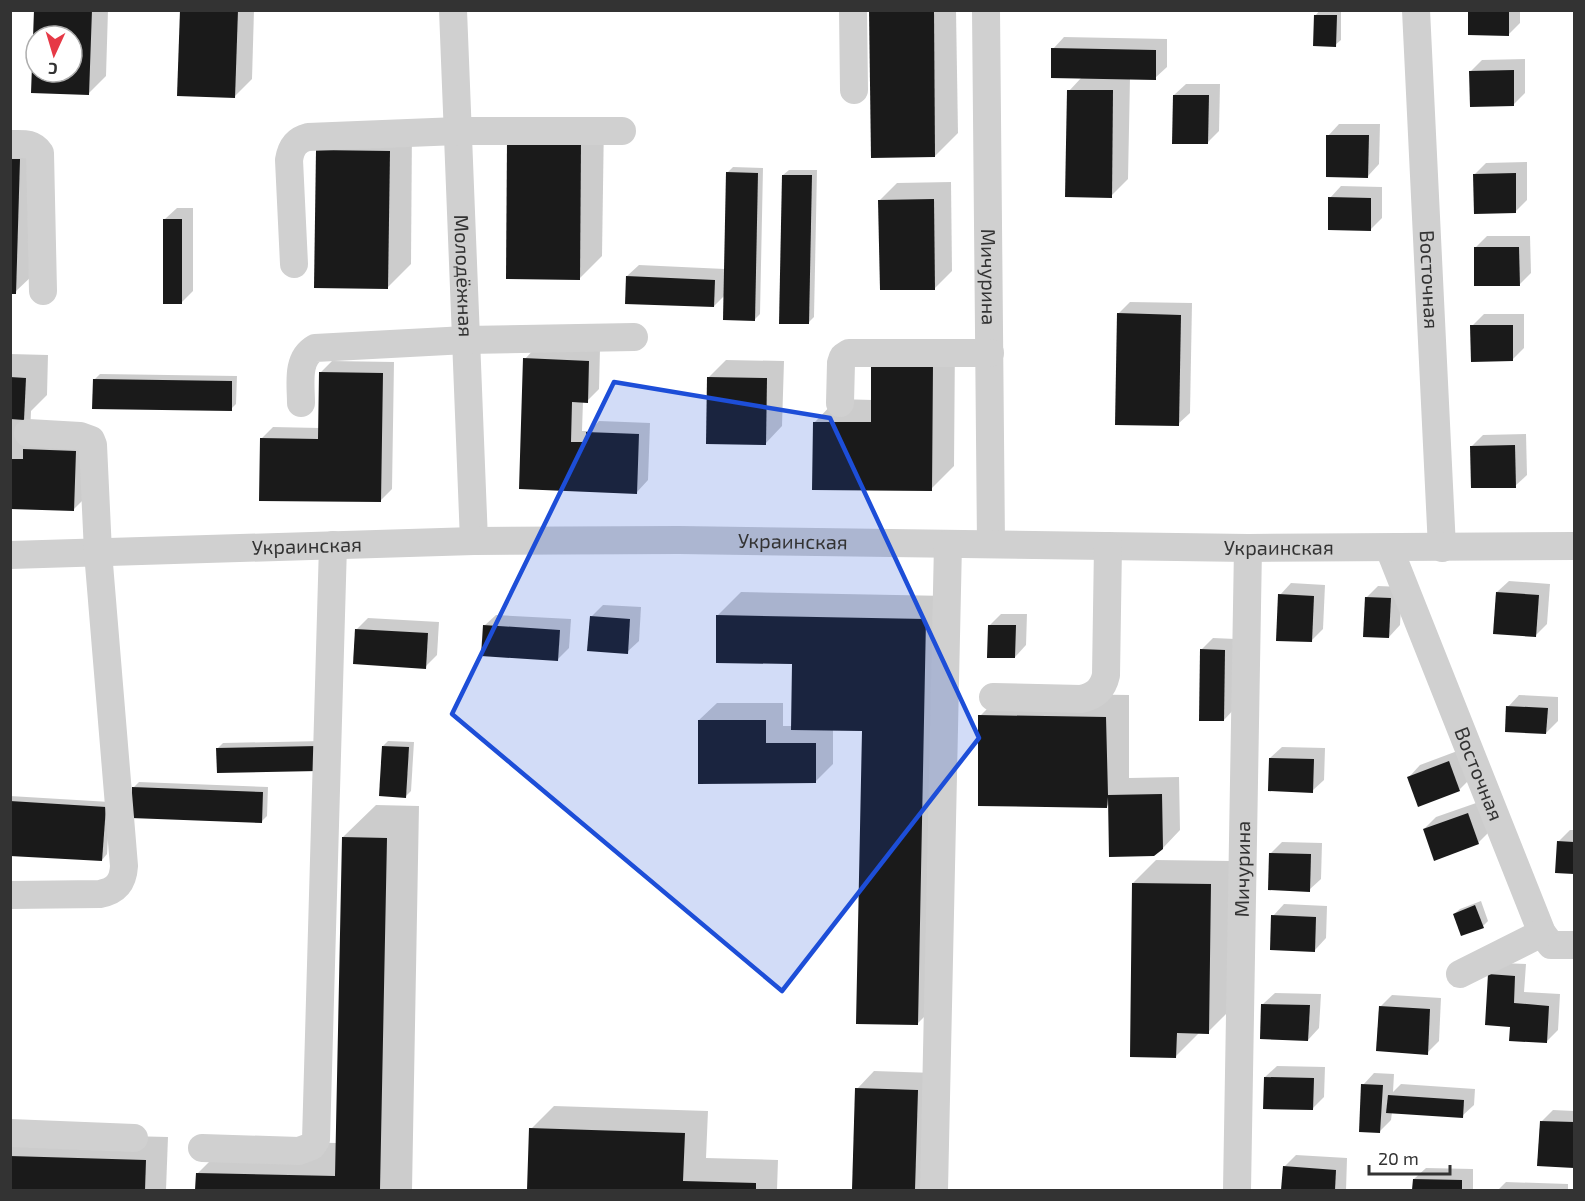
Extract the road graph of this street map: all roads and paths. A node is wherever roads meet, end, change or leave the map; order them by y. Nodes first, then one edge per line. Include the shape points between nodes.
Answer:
1 (453, 10) edge
2 (854, 10) edge
3 (986, 10) edge
4 (1416, 10) edge
5 (854, 90) dead end
6 (458, 131) junction
7 (622, 131) dead end
8 (10, 144) edge
9 (294, 264) dead end
10 (43, 291) dead end
11 (634, 337) dead end
12 (466, 340) junction
13 (990, 353) junction
14 (302, 403) dead end
15 (840, 404) dead end
16 (28, 433) dead end
17 (474, 541) junction
18 (948, 544) junction
19 (991, 544) junction
20 (333, 545) junction
21 (1108, 546) junction
22 (1575, 546) edge
23 (1248, 548) junction
24 (1389, 548) junction
25 (1442, 548) junction
26 (98, 552) junction
27 (10, 555) edge
28 (993, 697) dead end
29 (10, 895) edge
30 (1542, 933) junction
31 (1575, 945) edge
32 (1460, 974) dead end
33 (10, 1133) edge
34 (134, 1138) dead end
35 (202, 1148) dead end
36 (934, 1191) edge
37 (1237, 1191) edge

1 - 6 street, Молодёжная
2 - 5 street
3 - 13 street, Мичурина
4 - 25 street, Восточная
6 - 7 street
6 - 9 street via 300,139 290,160
6 - 12 street, Молодёжная
8 - 10 street via 28,144 40,153
11 - 12 street
12 - 14 street via 315,348 308,351 302,365
12 - 17 street, Молодёжная
13 - 15 street via 849,353 841,363
13 - 19 street, Мичурина
16 - 26 street via 91,440
17 - 18 street, Украинская
17 - 20 street, Украинская
18 - 19 street, Украинская
18 - 36 street
19 - 21 street, Украинская
20 - 26 street, Украинская
20 - 35 street via 316,1140 299,1151
21 - 23 street, Украинская
21 - 28 street via 1106,675 1100,690 1082,699
22 - 25 street, Украинская
23 - 24 street, Украинская
23 - 37 street, Мичурина
24 - 25 street, Украинская
24 - 30 street, Восточная
26 - 27 street, Украинская
26 - 29 street via 124,874 112,891 100,894
30 - 31 street via 1551,945
30 - 32 street
33 - 34 street

